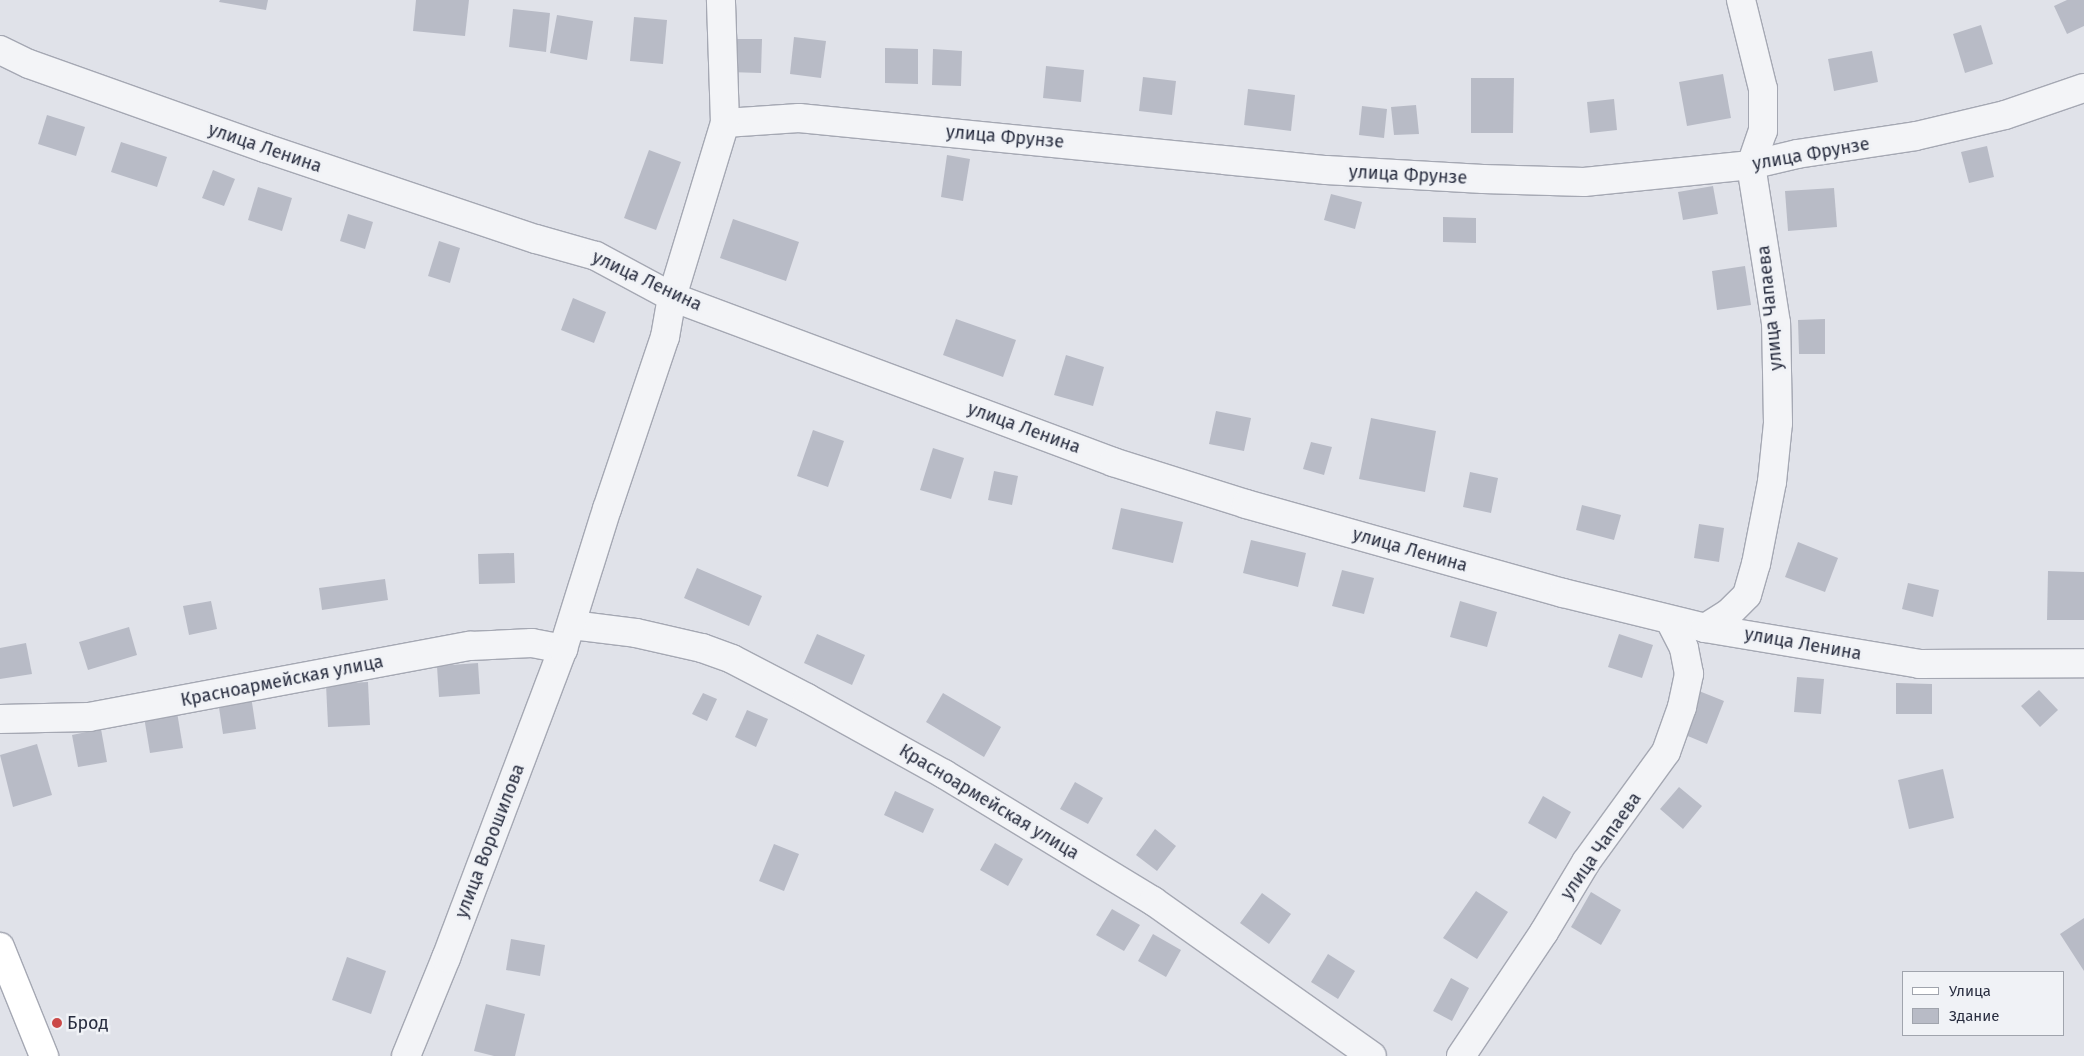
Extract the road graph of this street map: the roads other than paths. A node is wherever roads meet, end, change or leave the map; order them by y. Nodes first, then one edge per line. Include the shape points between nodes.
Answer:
1 (721, 0) edge
2 (1741, 0) edge
3 (0, 50) edge
4 (2084, 88) edge
5 (725, 123) junction
6 (1751, 165) junction
7 (672, 297) junction
8 (1670, 621) junction
9 (1705, 628) junction
10 (568, 637) junction
11 (2084, 662) edge
12 (0, 720) edge
13 (0, 947) edge
14 (44, 1056) edge
15 (406, 1056) edge
16 (1372, 1056) edge
17 (1461, 1056) edge

1 - 5 street, улица Ворошилова
2 - 6 street, улица Чапаева via 1763,89 1763,131
3 - 7 street, улица Ленина via 29,64 265,148 596,256
4 - 6 street, улица Фрунзе via 2005,115 1916,136 1797,154
5 - 6 street, улица Фрунзе via 799,118 1326,170 1483,179 1584,182
5 - 7 street, улица Ворошилова
6 - 9 street, улица Чапаева via 1776,322 1778,423 1772,482 1747,595 1729,613
7 - 8 street, улица Ленина via 1113,462 1392,546
7 - 10 street, улица Ворошилова via 666,337 607,509
8 - 9 street, улица Ленина
8 - 17 street, улица Чапаева via 1684,648 1689,674 1682,707 1666,752 1586,862 1544,932
9 - 11 street, улица Ленина via 1918,664
10 - 12 street, Красноармейская улица via 532,643 470,646 89,717
10 - 15 street, улица Ворошилова
10 - 16 street, Красноармейская улица via 636,633 702,648 732,659 807,698 951,778 1153,901
13 - 14 main road

